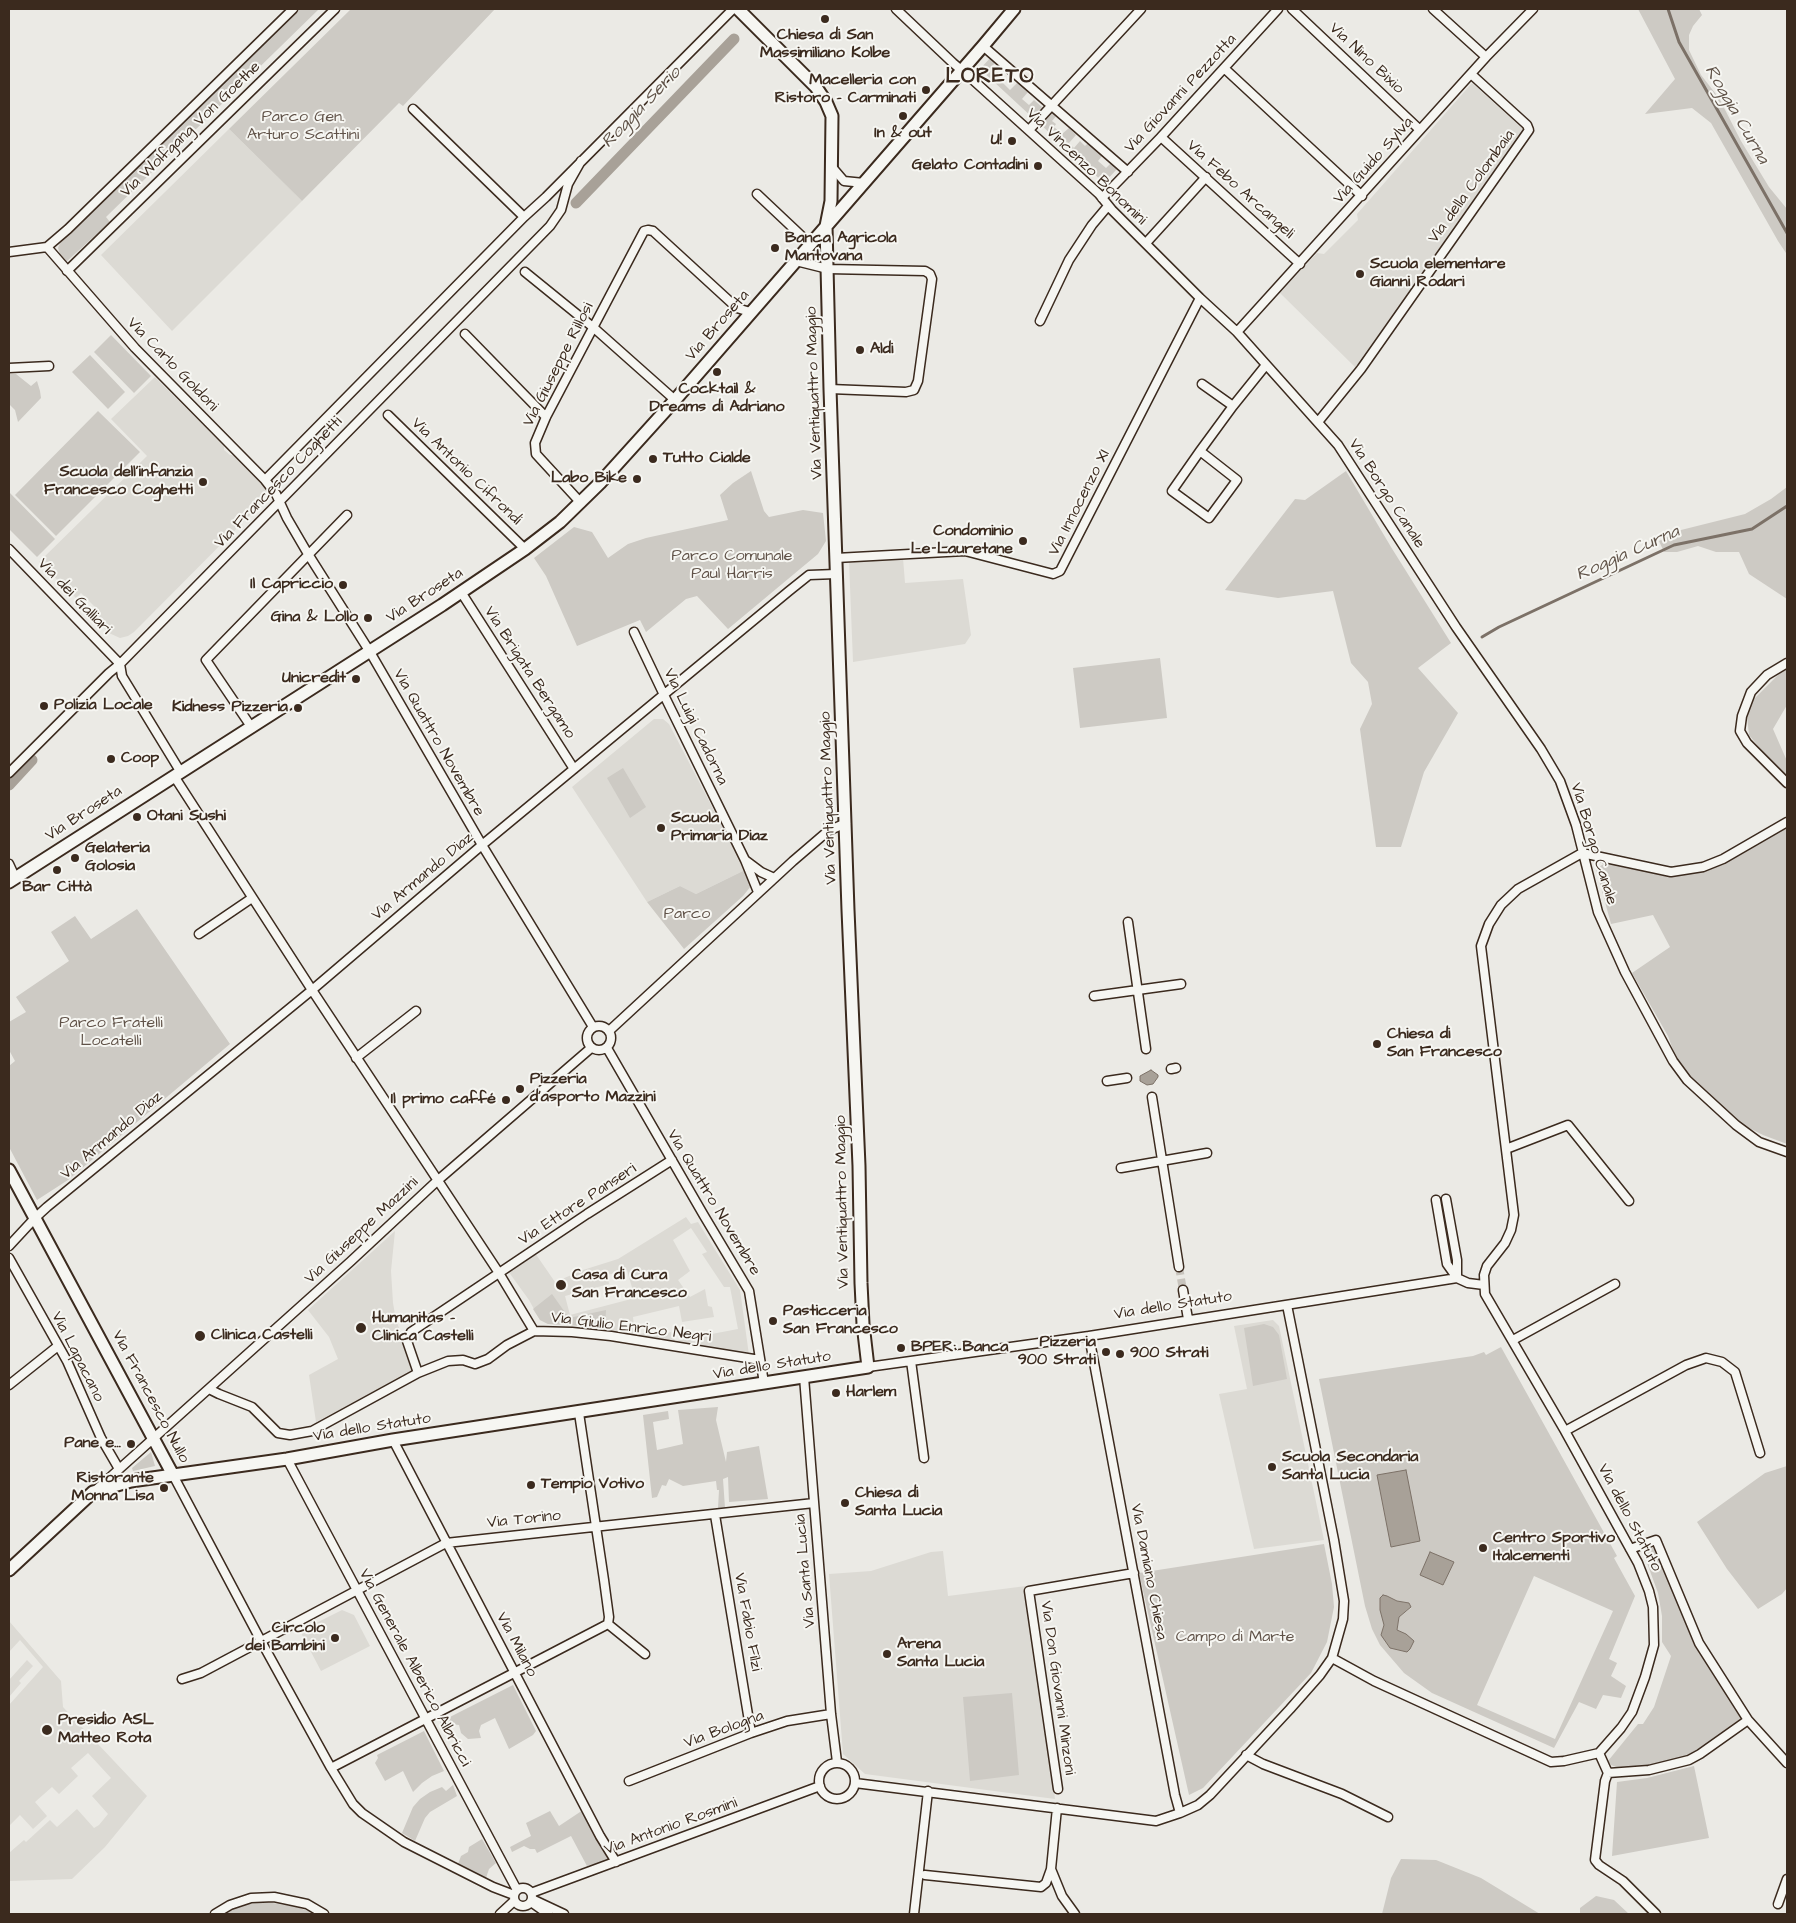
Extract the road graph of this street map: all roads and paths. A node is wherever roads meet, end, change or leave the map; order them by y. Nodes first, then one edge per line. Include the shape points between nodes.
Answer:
1 (293, 9) edge
2 (335, 9) edge
3 (733, 9) edge
4 (738, 9) edge
5 (896, 9) edge
6 (1014, 9) edge
7 (1141, 9) edge
8 (1278, 9) edge
9 (1292, 9) edge
10 (1433, 9) edge
11 (1533, 9) edge
12 (983, 46) junction
13 (1486, 57) junction
14 (1224, 68) junction
15 (962, 71) junction
16 (1471, 74) junction
17 (1052, 105) junction
18 (413, 108) dead end
19 (1029, 130) junction
20 (1420, 130) junction
21 (1161, 137) junction
22 (581, 162) junction
23 (832, 167) junction
24 (1128, 172) junction
25 (1206, 177) junction
26 (864, 183) junction
27 (757, 194) dead end
28 (1362, 196) junction
29 (546, 197) junction
30 (1102, 198) junction
31 (561, 205) junction
32 (1108, 206) junction
33 (524, 217) junction
34 (826, 226) junction
35 (1146, 243) junction
36 (810, 244) junction
37 (47, 247) junction
38 (9, 252) edge
39 (796, 261) junction
40 (1300, 264) junction
41 (828, 269) junction
42 (67, 271) junction
43 (525, 272) dead end
44 (1200, 298) junction
45 (750, 312) junction
46 (1040, 321) dead end
47 (594, 328) junction
48 (1237, 332) junction
49 (465, 334) dead end
50 (1266, 365) junction
51 (48, 366) dead end
52 (9, 368) edge
53 (1202, 384) dead end
54 (830, 389) junction
55 (675, 400) junction
56 (1233, 406) junction
57 (388, 415) dead end
58 (546, 417) junction
59 (1318, 422) junction
60 (1200, 451) junction
61 (265, 480) junction
62 (280, 501) junction
63 (581, 503) junction
64 (347, 515) dead end
65 (9, 548) edge
66 (525, 549) junction
67 (308, 554) junction
68 (836, 558) junction
69 (836, 574) junction
70 (461, 592) junction
71 (634, 632) dead end
72 (370, 652) junction
73 (1787, 662) edge
74 (120, 664) junction
75 (664, 695) junction
76 (252, 728) junction
77 (574, 769) junction
78 (9, 773) edge
79 (177, 774) junction
80 (1787, 783) edge
81 (1787, 822) edge
82 (846, 823) junction
83 (482, 845) junction
84 (1582, 853) junction
85 (745, 860) junction
86 (9, 864) edge
87 (774, 878) junction
88 (12, 879) edge
89 (758, 892) junction
90 (252, 898) junction
91 (1128, 922) dead end
92 (199, 934) dead end
93 (1180, 984) dead end
94 (312, 990) junction
95 (1138, 990) junction
96 (1094, 996) dead end
97 (416, 1011) dead end
98 (593, 1027) junction
99 (609, 1031) junction
100 (591, 1048) junction
101 (607, 1048) junction
102 (1146, 1049) dead end
103 (356, 1058) junction
104 (1128, 1078) dead end
105 (1107, 1081) dead end
106 (1152, 1097) dead end
107 (1506, 1149) junction
108 (1787, 1152) edge
109 (1207, 1153) dead end
110 (672, 1160) junction
111 (1161, 1161) junction
112 (1121, 1168) dead end
113 (9, 1170) edge
114 (437, 1181) junction
115 (1446, 1199) dead end
116 (1436, 1200) dead end
117 (1629, 1201) dead end
118 (35, 1218) junction
119 (9, 1246) edge
120 (9, 1258) edge
121 (1179, 1267) tunnel mouth
122 (499, 1273) junction
123 (1457, 1278) junction
124 (1615, 1284) dead end
125 (1484, 1285) junction
126 (1183, 1290) tunnel mouth
127 (1287, 1305) junction
128 (1188, 1319) junction
129 (534, 1331) junction
130 (1089, 1336) junction
131 (1513, 1340) junction
132 (58, 1346) junction
133 (760, 1360) junction
134 (911, 1362) junction
135 (868, 1368) junction
136 (418, 1373) junction
137 (804, 1377) junction
138 (764, 1383) junction
139 (9, 1385) edge
140 (210, 1389) junction
141 (579, 1413) junction
142 (1564, 1431) junction
143 (154, 1437) junction
144 (393, 1440) junction
145 (1760, 1453) dead end
146 (924, 1458) dead end
147 (287, 1459) junction
148 (119, 1469) junction
149 (173, 1475) junction
150 (94, 1492) junction
151 (814, 1504) junction
152 (715, 1515) junction
153 (596, 1527) junction
154 (446, 1542) junction
155 (1630, 1549) junction
156 (9, 1570) edge
157 (1134, 1573) junction
158 (357, 1590) junction
159 (608, 1624) junction
160 (261, 1641) junction
161 (645, 1654) dead end
162 (1332, 1658) junction
163 (514, 1672) junction
164 (182, 1679) dead end
165 (832, 1714) junction
166 (426, 1719) junction
167 (1748, 1720) junction
168 (751, 1733) junction
169 (1599, 1753) junction
170 (1246, 1755) junction
171 (837, 1762) junction
172 (1787, 1763) edge
173 (331, 1768) junction
174 (1608, 1773) junction
175 (629, 1780) dead end
176 (855, 1783) junction
177 (820, 1786) junction
178 (1058, 1789) dead end
179 (928, 1792) junction
180 (1057, 1808) junction
181 (1180, 1813) junction
182 (1388, 1817) dead end
183 (616, 1862) junction
184 (1051, 1869) junction
185 (926, 1875) dead end
186 (1787, 1879) edge
187 (515, 1895) junction
188 (531, 1898) junction
189 (1778, 1904) dead end
190 (215, 1914) edge
191 (324, 1914) edge
192 (500, 1914) edge
193 (548, 1914) edge
194 (564, 1914) edge
195 (914, 1914) edge
196 (1075, 1914) edge
197 (1656, 1914) edge

1 - 37 street, Via Wolfgang Von Goethe
2 - 42 street, Via Wolfgang Von Goethe
3 - 22 street, Via Francesco Coghetti
4 - 23 street, Via Ventiquattro Maggio via 816,87 826,102 832,116
5 - 15 street, Via Vincenzo Bonomini
6 - 12 street, Via Broseta
7 - 17 street
8 - 14 street, Via Giovanni Pezzotta
9 - 20 street, Via Nino Bixio
10 - 13 street
11 - 13 street, Via Guido Sylva
12 - 15 street, Via Broseta
12 - 17 street
13 - 16 street, Via Guido Sylva
14 - 21 street, Via Giovanni Pezzotta
14 - 28 street
15 - 19 street, Via Vincenzo Bonomini
15 - 26 street, Via Broseta
16 - 20 street, Via Guido Sylva
16 - 59 street, Via della Colombaia via 1529,130 1360,370
17 - 19 street
17 - 24 street
18 - 33 street
19 - 30 street, Via Vincenzo Bonomini
20 - 28 street, Via Guido Sylva
21 - 24 street, Via Giovanni Pezzotta
21 - 25 street, Via Febo Arcangeli
22 - 29 street, Via Francesco Coghetti
22 - 31 street, Via Francesco Coghetti via 568,184
23 - 26 street via 844,181
23 - 34 street, Via Ventiquattro Maggio
24 - 30 street, Via Giovanni Pezzotta
25 - 35 street, Via Vincenzo Bonomini
25 - 40 street, Via Febo Arcangeli
26 - 34 street, Via Broseta
27 - 36 street
28 - 40 street, Via Guido Sylva
29 - 31 street
29 - 33 street, Via Francesco Coghetti
30 - 32 street, Via Vincenzo Bonomini
31 - 62 street, Via Francesco Coghetti via 550,226
32 - 35 street, Via Vincenzo Bonomini
32 - 46 street via 1069,260
33 - 61 street, Via Francesco Coghetti
34 - 36 street, Via Broseta
34 - 41 street, Via Ventiquattro Maggio
35 - 44 street, Via Vincenzo Bonomini
36 - 39 street, Via Broseta
37 - 38 street
37 - 42 street, Via Carlo Goldoni
39 - 41 street
39 - 45 street, Via Broseta
40 - 48 street, Via Guido Sylva
41 - 54 street, Via Ventiquattro Maggio
41 - 54 street via 925,271 932,279 914,390
42 - 61 street, Via Carlo Goldoni via 135,348
43 - 47 street
44 - 48 street, Via Vincenzo Bonomini
44 - 68 street, Via Innocenzo XI via 1060,571 1053,574 965,551
45 - 47 street, Via Giuseppe Rillosi via 737,308 653,231 648,230 644,231
45 - 55 street, Via Broseta
47 - 55 street
47 - 58 street, Via Giuseppe Rillosi
48 - 50 street, Via Vincenzo Bonomini
49 - 58 street
50 - 56 street
50 - 59 street, Via Vincenzo Bonomini
51 - 52 street
53 - 56 street
54 - 68 street, Via Ventiquattro Maggio
55 - 63 street, Via Broseta
56 - 60 street
57 - 66 street, Via Antonio Cifrondi
58 - 63 street, Via Giuseppe Rillosi via 534,451
59 - 84 street, Via Borgo Canale via 1338,445 1456,627 1541,749 1560,781
60 - 60 street via 1172,491 1209,518 1237,480
61 - 62 street, Via Carlo Goldoni
62 - 67 street, Via Carlo Goldoni via 286,518
62 - 74 street, Via Francesco Coghetti
63 - 66 street, Via Broseta
64 - 67 street
65 - 74 street, Via dei Galliari
66 - 70 street, Via Broseta
67 - 72 street, Via Quattro Novembre
67 - 76 street via 206,660
68 - 69 street, Via Ventiquattro Maggio
69 - 75 street, Via Armando Diaz via 809,575
69 - 82 street, Via Ventiquattro Maggio
70 - 72 street, Via Broseta
70 - 77 street, Via Brigata Bergamo
71 - 75 street, Via Luigi Cadorna
72 - 76 street, Via Broseta
72 - 83 street, Via Quattro Novembre
73 - 80 street via 1767,675 1751,692 1740,731 1747,743
74 - 78 street, Via Francesco Coghetti
74 - 79 street via 122,676
75 - 77 street, Via Armando Diaz
75 - 85 street, Via Luigi Cadorna
76 - 79 street, Via Broseta
77 - 83 street, Via Armando Diaz
79 - 88 street, Via Broseta
79 - 90 street
81 - 84 street via 1723,859 1703,867 1671,872
82 - 87 street via 828,831
82 - 135 street, Via Ventiquattro Maggio via 861,1283
83 - 94 street, Via Armando Diaz
83 - 98 street, Via Quattro Novembre
84 - 107 street via 1512,894 1489,924 1481,946
84 - 108 street, Via Borgo Canale via 1598,912 1673,1061 1687,1080 1736,1125 1759,1142
85 - 87 street, Via Luigi Cadorna
85 - 89 street, Via Luigi Cadorna
86 - 88 street
87 - 89 street
89 - 99 street
90 - 92 street
90 - 94 street
91 - 95 street
93 - 95 street
94 - 103 street
94 - 118 street, Via Armando Diaz
95 - 96 street
95 - 102 street
97 - 103 street
98 - 99 street via 602,1026
98 - 100 street via 587,1036
99 - 101 street via 612,1040
100 - 101 street via 599,1051
100 - 114 street, Via Giuseppe Mazzini
101 - 110 street, Via Quattro Novembre
103 - 114 street
104 - 105 street
106 - 111 street
107 - 117 street via 1568,1125
107 - 125 street via 1514,1215 1505,1243 1487,1266
109 - 111 street
110 - 122 street, Via Ettore Panseri
110 - 133 street, Via Quattro Novembre via 749,1291
111 - 112 street
111 - 121 street
113 - 118 street, Via Francesco Nullo
114 - 122 street
114 - 140 street, Via Giuseppe Mazzini
115 - 123 street
116 - 123 street via 1448,1264
118 - 119 street, Via Armando Diaz
118 - 143 street, Via Francesco Nullo
120 - 132 street, Via Lapacano
122 - 129 street
122 - 136 street, Via Ettore Panseri via 411,1332 408,1341
123 - 125 street, Via dello Statuto
123 - 127 street, Via dello Statuto
124 - 131 street
125 - 131 street, Via dello Statuto
126 - 128 street
127 - 128 street, Via dello Statuto via 1253,1306
127 - 162 street via 1344,1601 1343,1619
128 - 130 street, Via dello Statuto
129 - 133 street, Via Giulio Enrico Negri via 611,1336
129 - 136 street, Via Giulio Enrico Negri via 475,1364 463,1360 448,1361
130 - 134 street, Via dello Statuto
130 - 157 street, Via Damiano Chiesa
131 - 142 street, Via dello Statuto
132 - 139 street
132 - 148 street, Via Lapacano
133 - 138 street, Via Quattro Novembre
134 - 135 street, Via dello Statuto
134 - 146 street
135 - 137 street, Via dello Statuto
136 - 140 street, Via Giulio Enrico Negri via 312,1431 290,1434 278,1433 252,1407
137 - 138 street, Via dello Statuto
137 - 151 street, Via Santa Lucia
138 - 141 street, Via dello Statuto
140 - 143 street, Via Giuseppe Mazzini
141 - 144 street, Via dello Statuto
141 - 153 street
142 - 145 street via 1686,1365 1706,1358 1722,1362 1735,1372
142 - 155 street, Via dello Statuto
143 - 148 street, Via Giuseppe Mazzini
143 - 149 street, Via Francesco Nullo
144 - 147 street, Via dello Statuto
144 - 154 street, Via Milano
147 - 149 street, Via dello Statuto
147 - 158 street, Via Generale Alberico Albricci
148 - 150 street, Via Giuseppe Mazzini
149 - 150 street, Via dello Statuto via 131,1481
149 - 160 street, Via Francesco Nullo
150 - 156 street
151 - 152 street, Via Torino
151 - 165 street, Via Santa Lucia
152 - 153 street, Via Torino
152 - 168 street, Via Fabio Filzi
153 - 154 street, Via Torino
153 - 159 street
154 - 158 street, Via Torino
154 - 163 street, Via Milano
155 - 167 street via 1656,1540 1699,1643
155 - 169 street, Via dello Statuto via 1653,1607 1654,1645 1632,1712
157 - 178 street, Via Don Giovanni Minzoni via 1029,1591
157 - 181 street, Via Damiano Chiesa
158 - 160 street, Via Torino
158 - 166 street, Via Generale Alberico Albricci
159 - 161 street
159 - 163 street
160 - 164 street
160 - 173 street, Via Francesco Nullo
162 - 169 street via 1374,1681 1551,1762
162 - 170 street
163 - 166 street
163 - 183 street, Via Milano
165 - 168 street, Via Bologna via 787,1721
165 - 171 street, Via Santa Lucia
166 - 173 street
166 - 187 street, Via Generale Alberico Albricci
167 - 172 street
167 - 174 street via 1689,1760 1649,1770
168 - 175 street, Via Bologna
169 - 174 street
170 - 181 street via 1198,1805
170 - 182 street via 1342,1794
171 - 176 street via 850,1768
171 - 177 street via 822,1771
173 - 187 street, Via Francesco Nullo via 362,1813 404,1842
174 - 197 street via 1596,1860
176 - 177 street via 849,1795 839,1799 828,1796
176 - 179 street
177 - 183 street, Via Antonio Rosmini
179 - 180 street
179 - 195 street
180 - 181 street via 1156,1821
180 - 184 street
183 - 188 street, Via Antonio Rosmini
184 - 185 street via 1041,1887
184 - 196 street via 1062,1896
186 - 189 street
187 - 188 street via 525,1888
187 - 188 street via 522,1906
187 - 192 street
188 - 193 street
188 - 194 street
190 - 191 street via 251,1898 274,1897 307,1904

